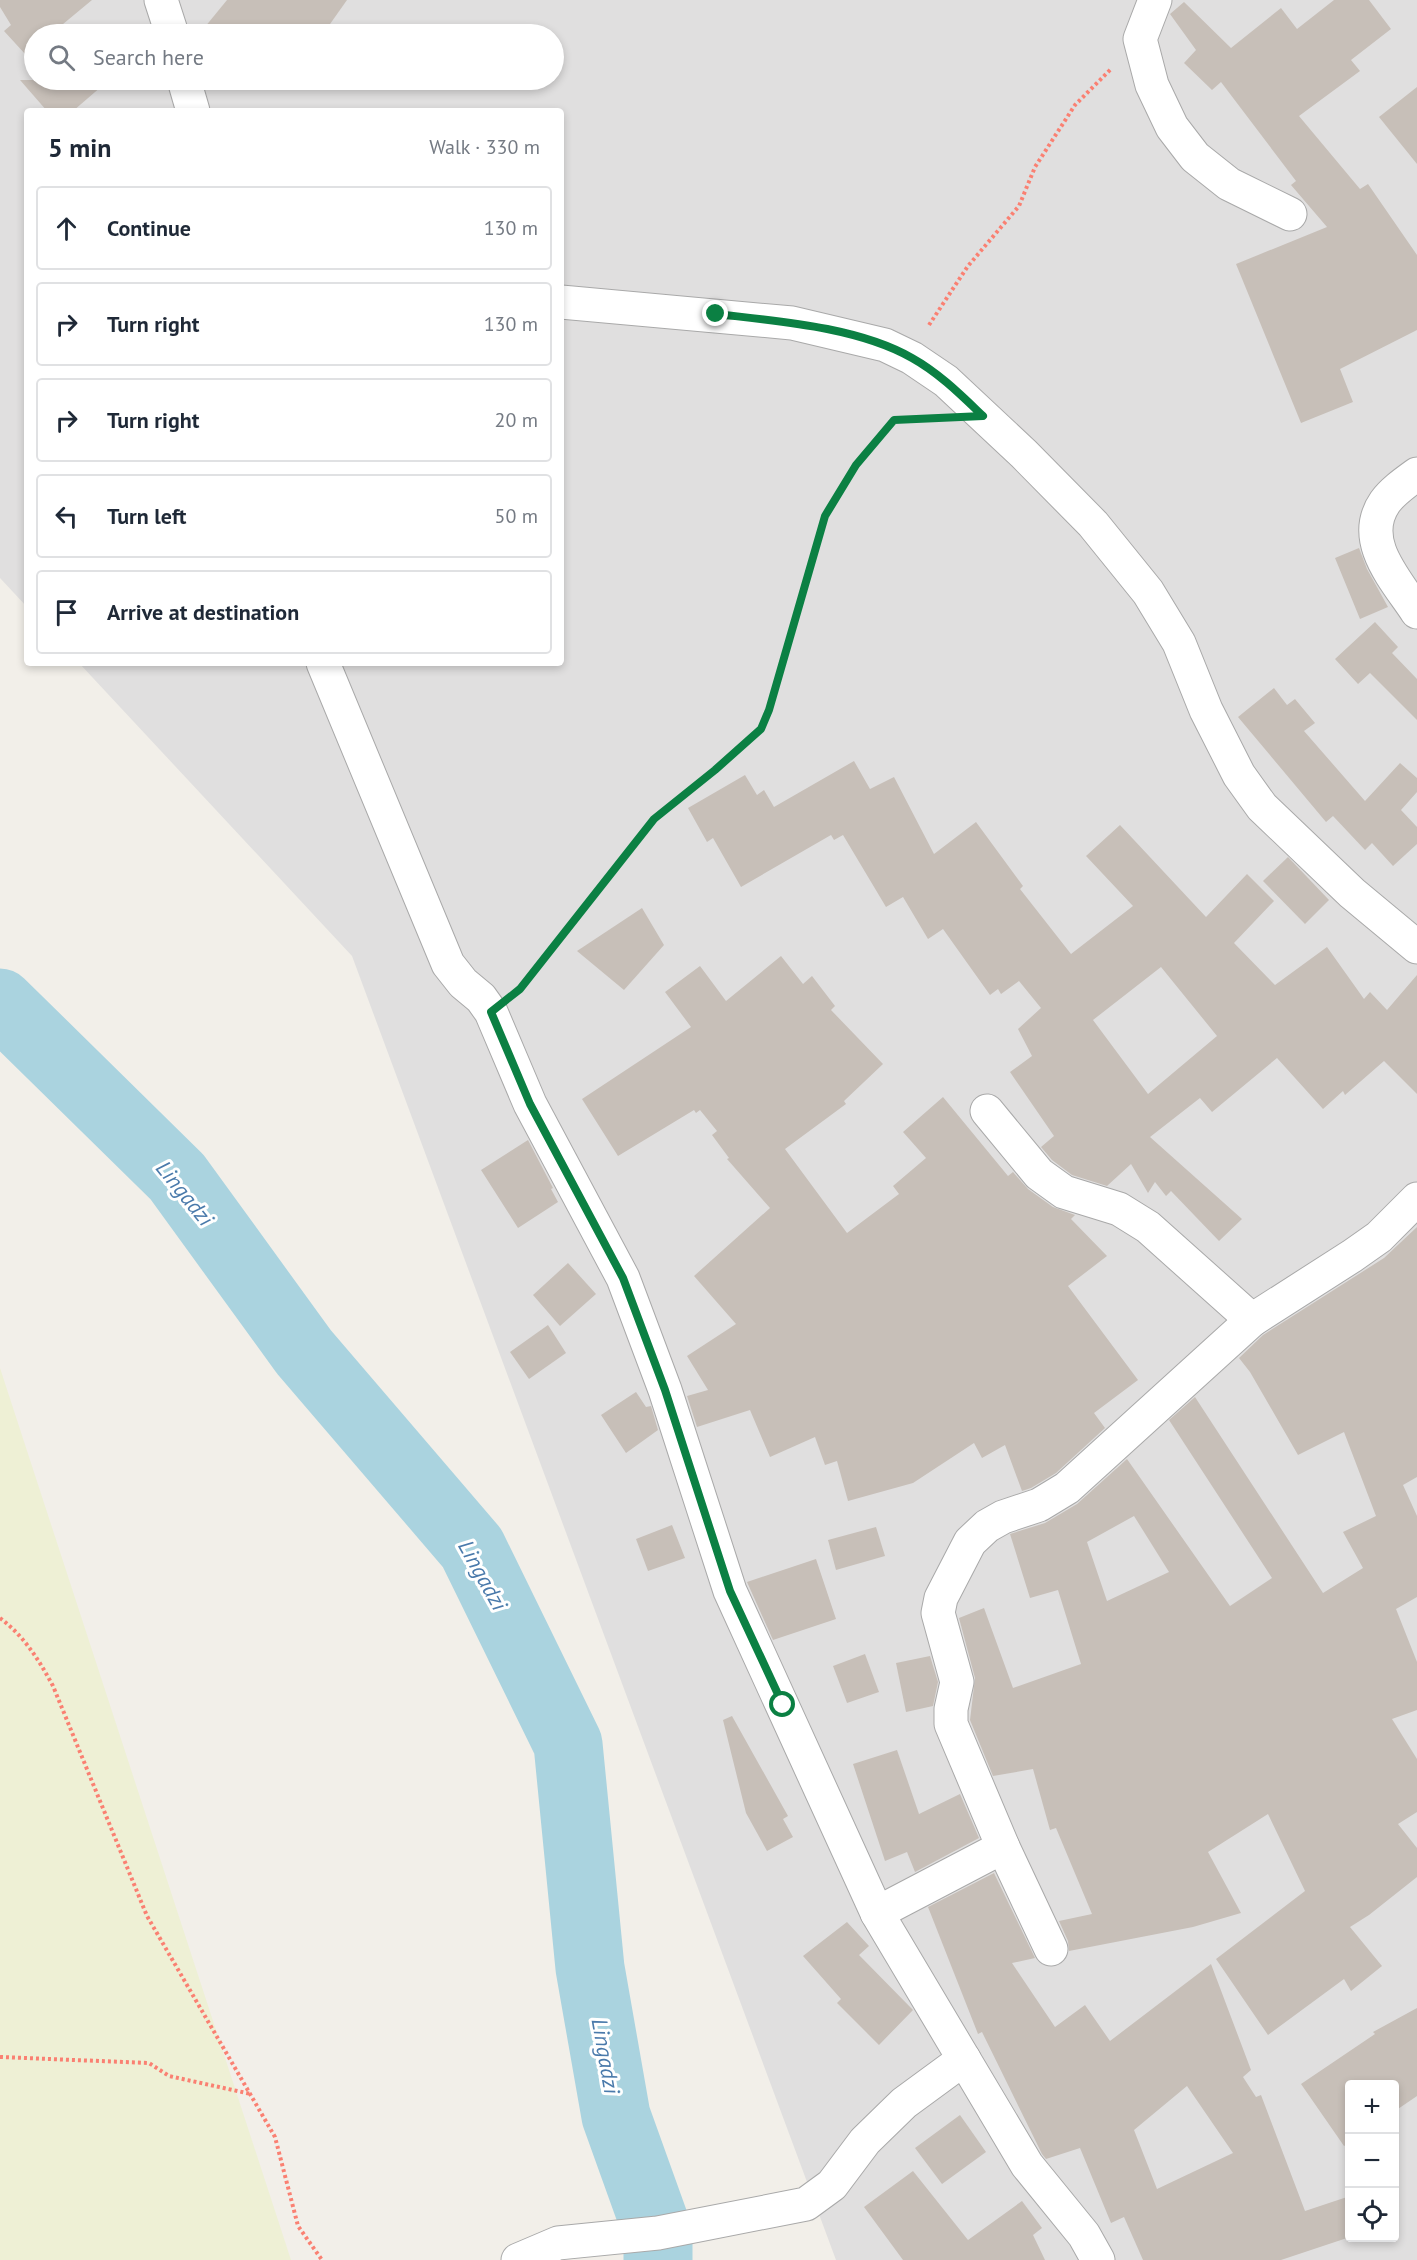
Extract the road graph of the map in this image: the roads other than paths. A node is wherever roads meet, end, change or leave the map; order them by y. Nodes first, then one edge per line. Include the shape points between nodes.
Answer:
1 (161, 0) edge
2 (1155, 0) edge
3 (168, 24) edge
4 (187, 90) edge
5 (192, 108) edge
6 (1290, 214) dead end
7 (564, 302) edge
8 (1417, 474) edge
9 (1417, 612) edge
10 (324, 666) edge
11 (1417, 947) edge
12 (987, 1111) dead end
13 (1417, 1199) edge
14 (1252, 1320) junction
15 (1003, 1847) junction
16 (877, 1913) junction
17 (1052, 1949) dead end
18 (964, 2059) junction
19 (518, 2260) edge
20 (1098, 2260) edge

1 - 3 street
2 - 6 street via 1140,39 1152,85 1172,127 1194,157 1229,184
4 - 5 street
7 - 11 street via 792,323 885,345 946,381 1093,524 1148,592 1179,643 1206,710 1239,775 1262,807
8 - 9 street via 1385,503 1377,522 1376,540 1383,560
10 - 16 street via 448,964 491,1012 530,1104 623,1278 665,1390 730,1591
12 - 14 street via 1039,1174 1064,1192 1119,1209 1148,1227
13 - 14 street via 1379,1237
14 - 15 street via 1067,1488 1039,1505 987,1526 970,1542 941,1598 938,1613 957,1682 951,1724
15 - 16 street
15 - 17 street
16 - 18 street
18 - 19 street via 904,2103 865,2141 832,2185 806,2204 658,2233 558,2243
18 - 20 street via 1027,2165 1084,2235

